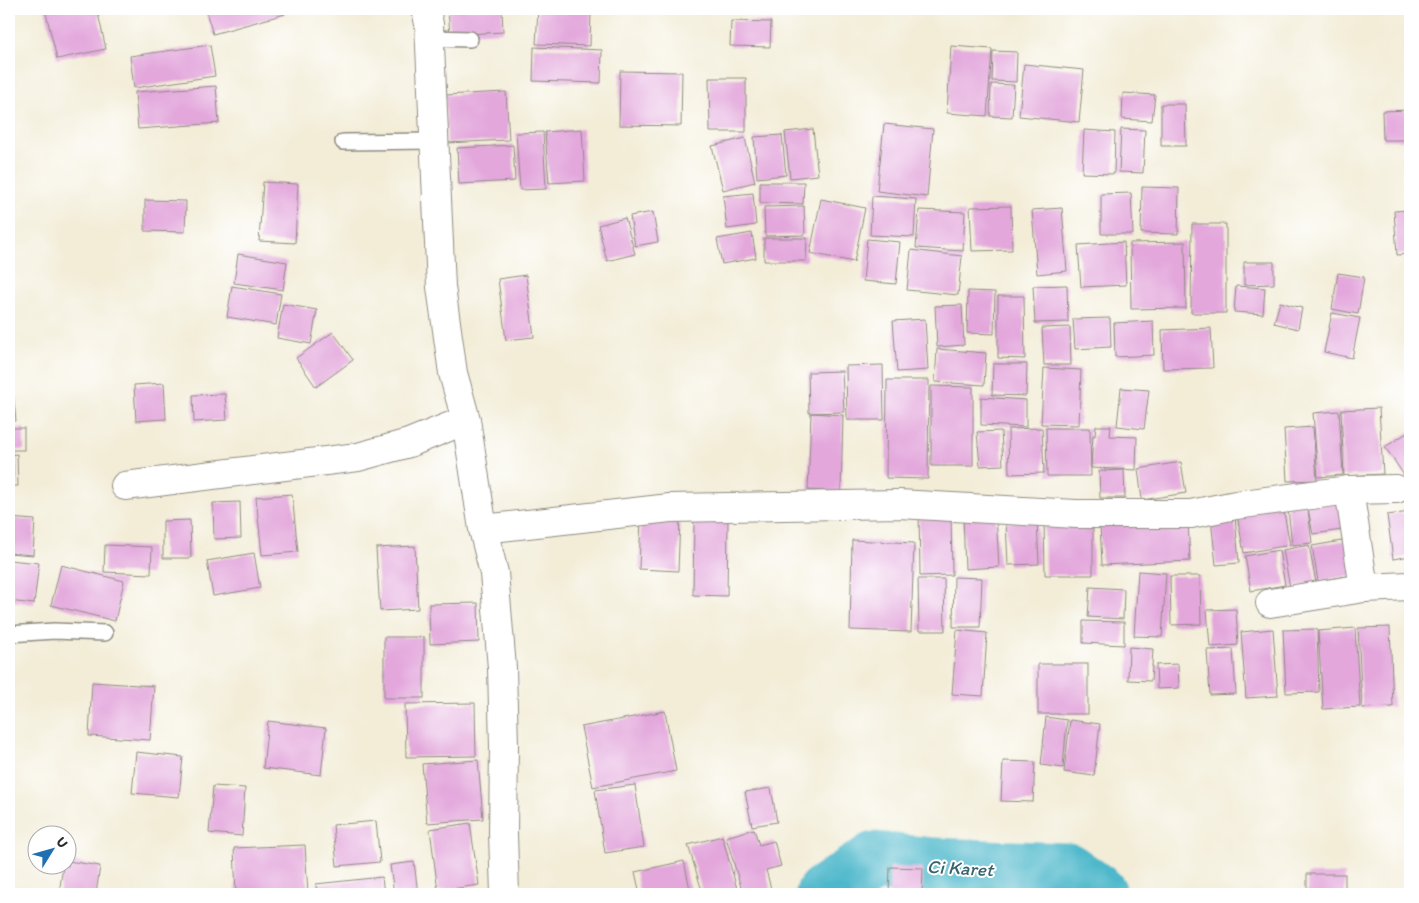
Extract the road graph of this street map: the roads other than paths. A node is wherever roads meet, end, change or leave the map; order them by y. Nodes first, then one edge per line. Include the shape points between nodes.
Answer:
1 (426, 9) edge
2 (429, 38) junction
3 (470, 39) dead end
4 (434, 141) junction
5 (342, 142) dead end
6 (466, 420) junction
7 (125, 486) dead end
8 (1396, 489) dead end
9 (1349, 490) junction
10 (483, 529) junction
11 (1410, 586) edge
12 (1364, 588) junction
13 (1270, 603) dead end
14 (105, 633) dead end
15 (9, 634) edge
16 (505, 894) edge

1 - 2 street
2 - 3 lane
2 - 4 street
4 - 5 lane
4 - 6 street via 442,304 453,373
6 - 7 street via 409,443 358,457
6 - 10 street
8 - 9 street
9 - 10 street via 1191,514 1076,514 899,504 670,508
9 - 12 street
10 - 16 street via 494,573 502,668
11 - 12 street
12 - 13 street
14 - 15 lane via 54,631

